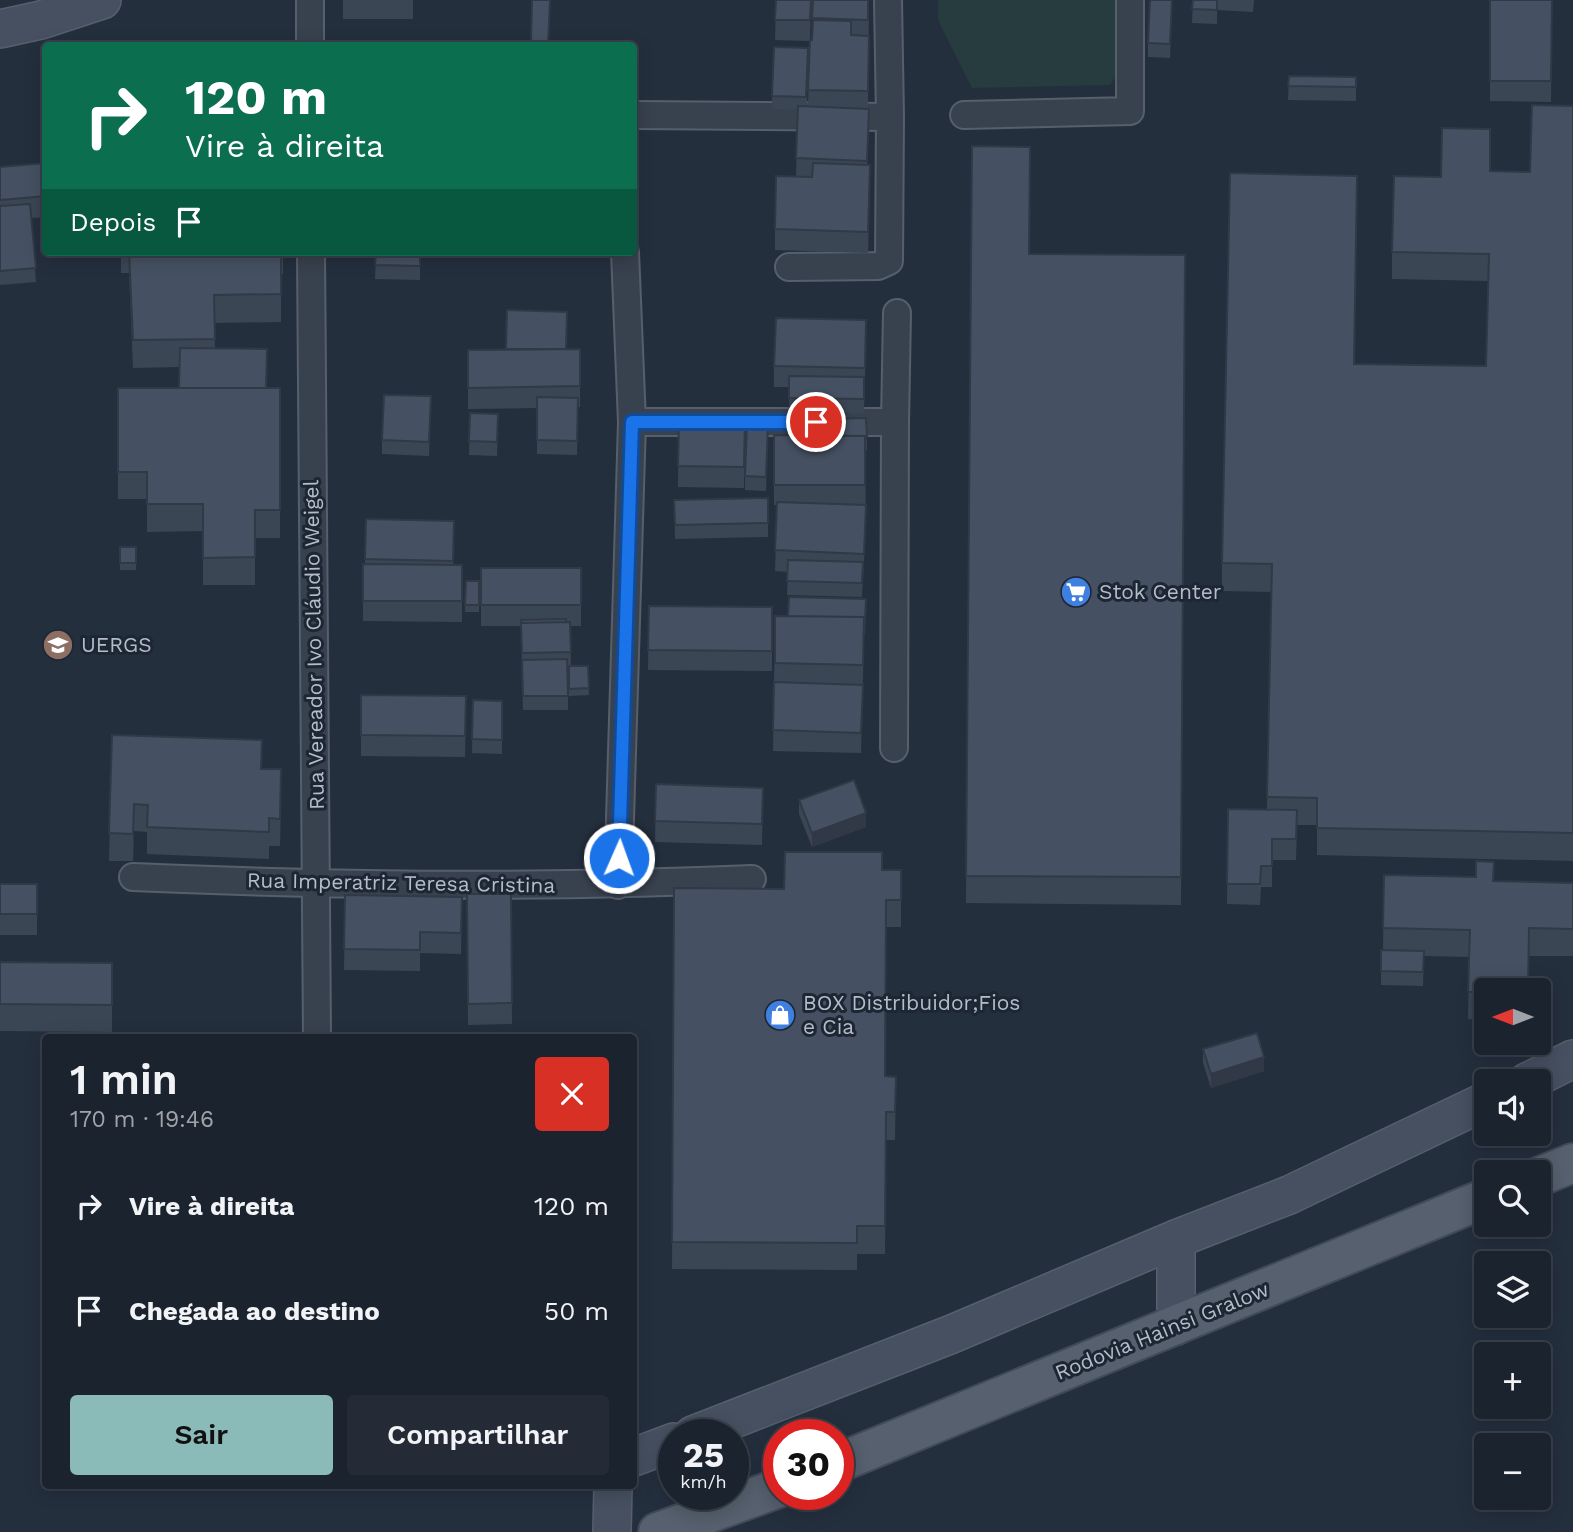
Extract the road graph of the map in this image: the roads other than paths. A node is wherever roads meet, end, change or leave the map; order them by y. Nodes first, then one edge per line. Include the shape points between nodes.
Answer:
1 (102, 0) edge
2 (310, 0) edge
3 (888, 0) edge
4 (1130, 0) edge
5 (0, 29) edge
6 (310, 42) edge
7 (637, 115) edge
8 (964, 115) dead end
9 (890, 117) junction
10 (311, 256) edge
11 (625, 256) edge
12 (789, 267) dead end
13 (897, 313) dead end
14 (632, 422) junction
15 (895, 422) junction
16 (894, 748) dead end
17 (133, 877) dead end
18 (752, 879) dead end
19 (317, 885) junction
20 (618, 885) junction
21 (317, 1034) edge
22 (1573, 1059) edge
23 (1551, 1070) edge
24 (1474, 1107) edge
25 (1573, 1163) edge
26 (1551, 1172) edge
27 (1474, 1203) edge
28 (1176, 1239) junction
29 (1176, 1326) junction
30 (734, 1419) edge
31 (658, 1448) edge
32 (637, 1456) edge
33 (854, 1457) edge
34 (613, 1489) edge
35 (763, 1494) edge
36 (612, 1532) edge
37 (657, 1532) edge

1 - 5 street
2 - 6 street
3 - 9 street
4 - 8 street via 1130,111
7 - 9 street
9 - 12 street via 889,261 878,266
10 - 19 street, Rua Vereador Ivo Cláudio Weigel
11 - 14 street
13 - 15 street
14 - 15 street
14 - 20 street
15 - 16 street
17 - 19 street, Rua Imperatriz Teresa Cristina
18 - 20 street, Rua Imperatriz Teresa Cristina
19 - 20 street, Rua Imperatriz Teresa Cristina
19 - 21 street, Rua Vereador Ivo Cláudio Weigel
22 - 23 street
24 - 28 street via 1289,1195
25 - 26 main road
27 - 29 main road, Rodovia Hainsi Gralow
28 - 29 street
28 - 30 street
29 - 33 main road, Rodovia Hainsi Gralow
31 - 32 street
34 - 36 street
35 - 37 main road

